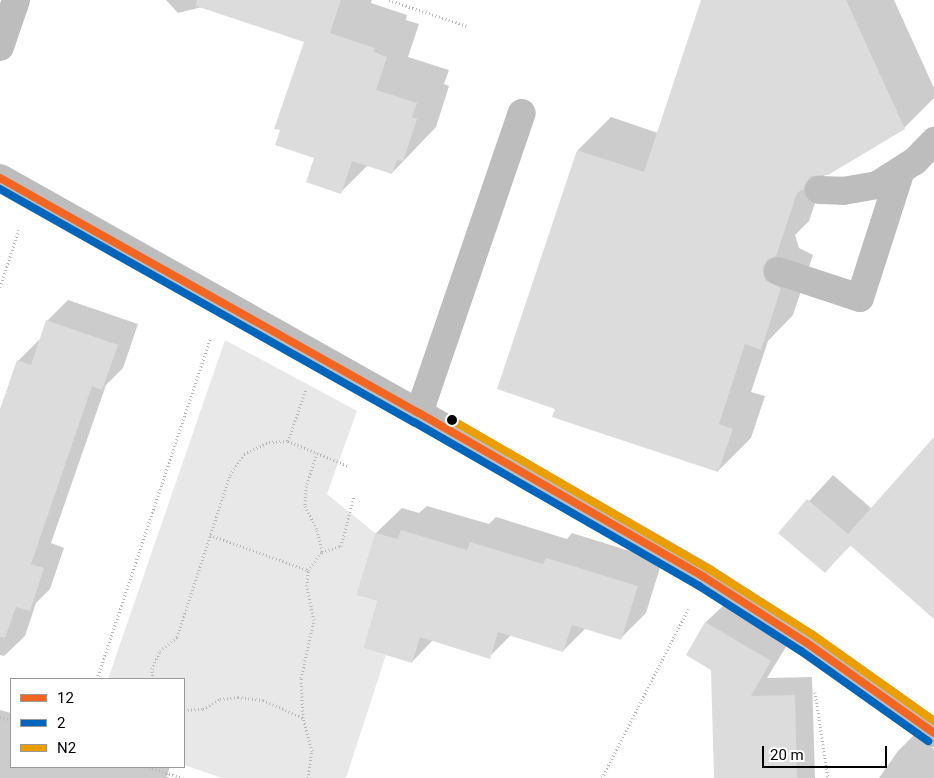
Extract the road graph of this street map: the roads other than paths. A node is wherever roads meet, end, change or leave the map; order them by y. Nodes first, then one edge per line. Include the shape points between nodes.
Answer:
1 (16, 0) edge
2 (0, 47) edge
3 (522, 112) dead end
4 (934, 141) edge
5 (901, 170) junction
6 (0, 178) edge
7 (819, 190) dead end
8 (778, 271) dead end
9 (419, 413) junction
10 (934, 733) edge

1 - 2 street
3 - 9 street
4 - 5 street
5 - 7 street via 877,185 843,191
5 - 8 street via 860,298
6 - 9 street
9 - 10 street via 704,577

